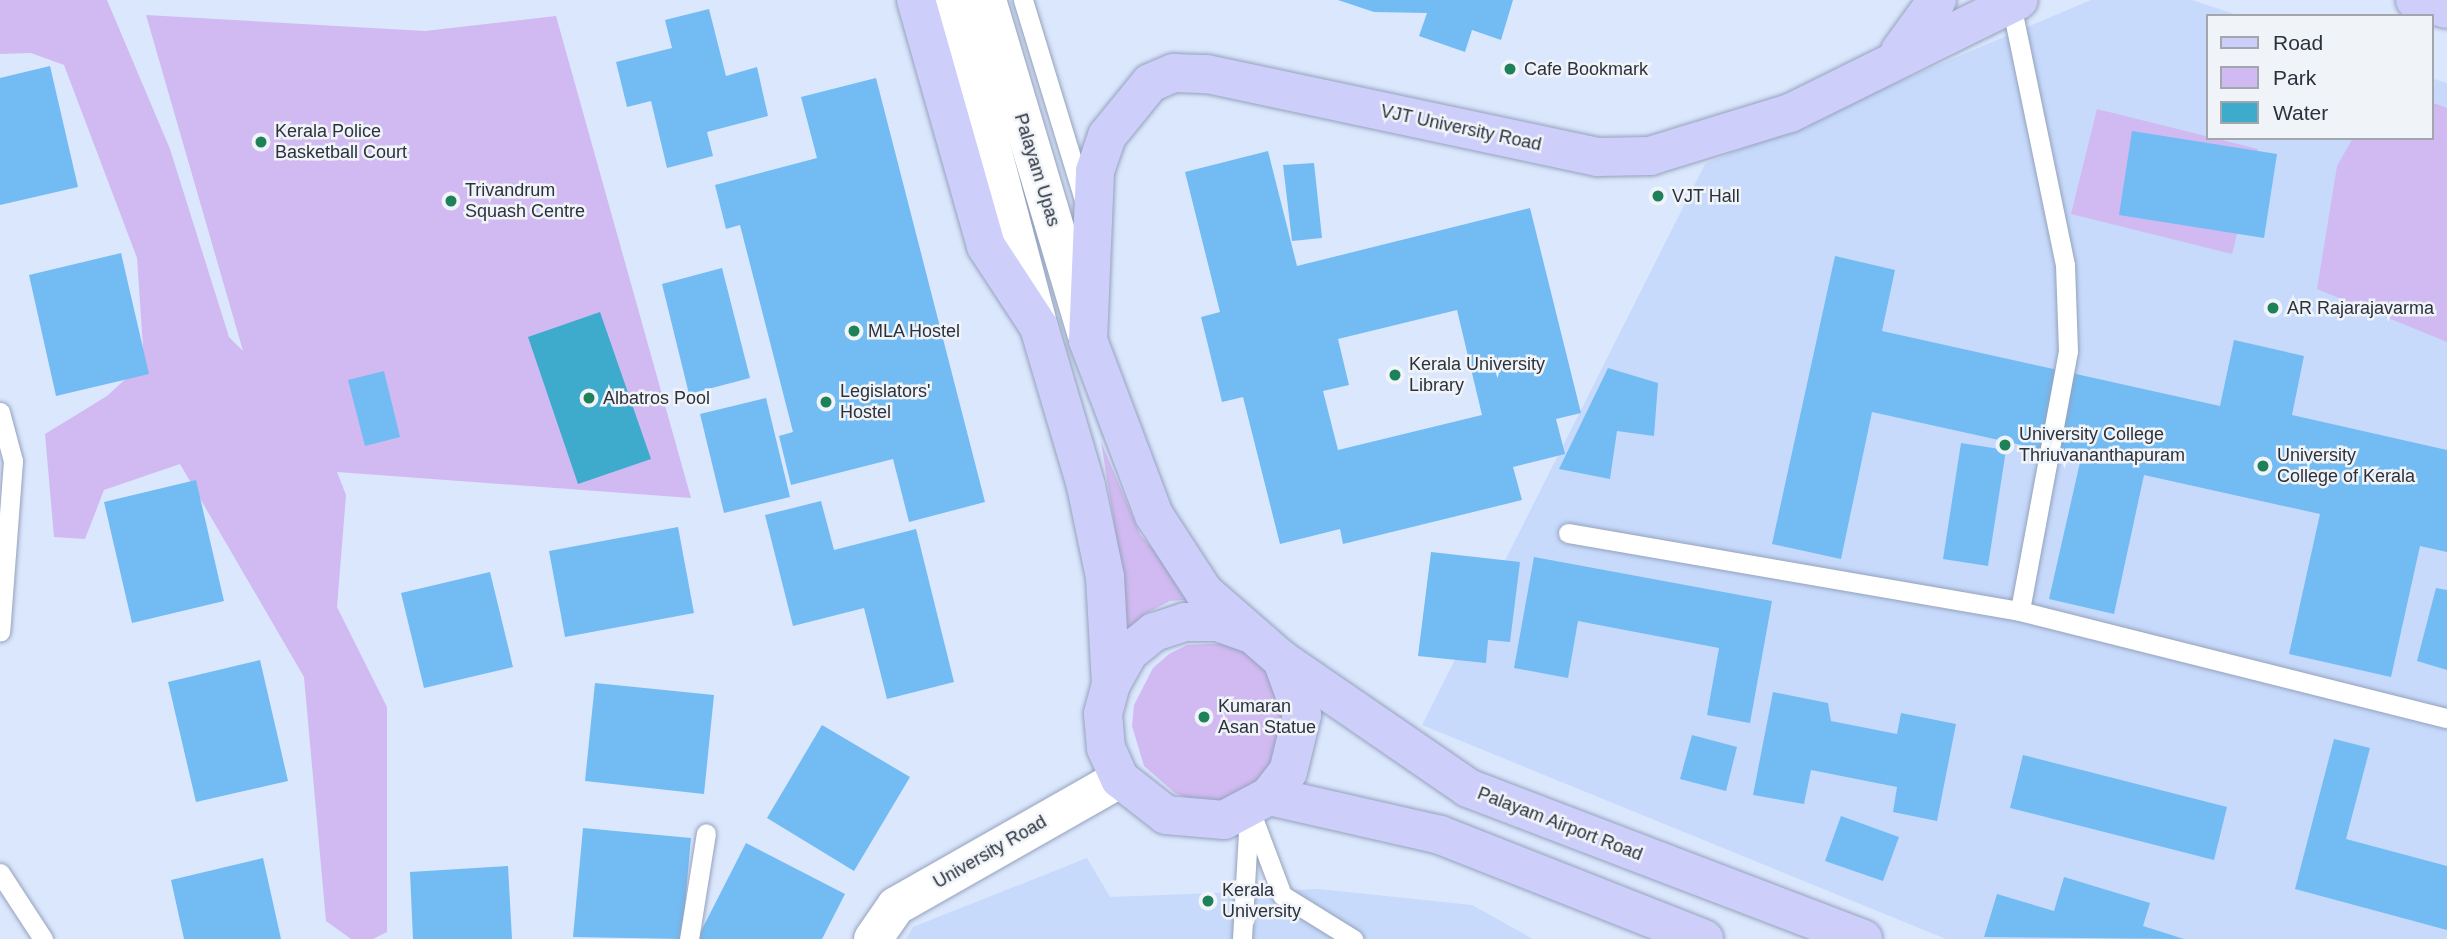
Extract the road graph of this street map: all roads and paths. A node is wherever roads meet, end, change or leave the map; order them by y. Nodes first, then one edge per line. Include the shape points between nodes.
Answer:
1 (916, 0) edge
2 (953, 0) edge
3 (987, 0) edge
4 (1023, 0) edge
5 (1937, 0) edge
6 (2415, 0) edge
7 (2015, 2) edge
8 (2447, 9) edge
9 (1896, 56) junction
10 (1088, 215) junction
11 (1039, 327) junction
12 (1088, 340) junction
13 (0, 412) edge
14 (1568, 533) dead end
15 (2020, 611) junction
16 (0, 632) edge
17 (1248, 632) junction
18 (1282, 660) junction
19 (1111, 684) junction
20 (2447, 718) edge
21 (1120, 779) junction
22 (1259, 803) junction
23 (706, 833) dead end
24 (0, 873) edge
25 (43, 939) edge
26 (690, 939) edge
27 (873, 939) edge
28 (1242, 939) edge
29 (1353, 939) edge
30 (1704, 939) edge
31 (1863, 939) edge

1 - 11 main road via 986,246
2 - 11 main road, Palayam Upas
3 - 12 main road, Palayam Upas
4 - 10 lane
5 - 9 main road
6 - 8 main road
7 - 9 main road, VJT University Road
7 - 15 lane via 2065,265 2068,351
9 - 10 main road, VJT University Road via 1790,113 1650,156 1598,157 1207,75 1174,73 1150,83 1107,136
10 - 12 main road, VJT University Road
11 - 19 main road via 1103,564
12 - 17 main road via 1154,515 1204,592
13 - 16 lane via 13,461
14 - 15 lane
15 - 20 lane
17 - 18 main road
17 - 19 main road via 1218,622 1185,622 1154,632 1129,652
18 - 22 main road via 1302,715 1288,772
18 - 31 main road, Palayam Airport Road via 1468,788
19 - 21 main road via 1103,714 1106,748
21 - 22 main road via 1166,815 1195,822
21 - 27 main road, University Road via 896,906
22 - 28 lane
22 - 29 lane via 1282,895
22 - 30 main road via 1440,835
23 - 26 lane
24 - 25 lane

